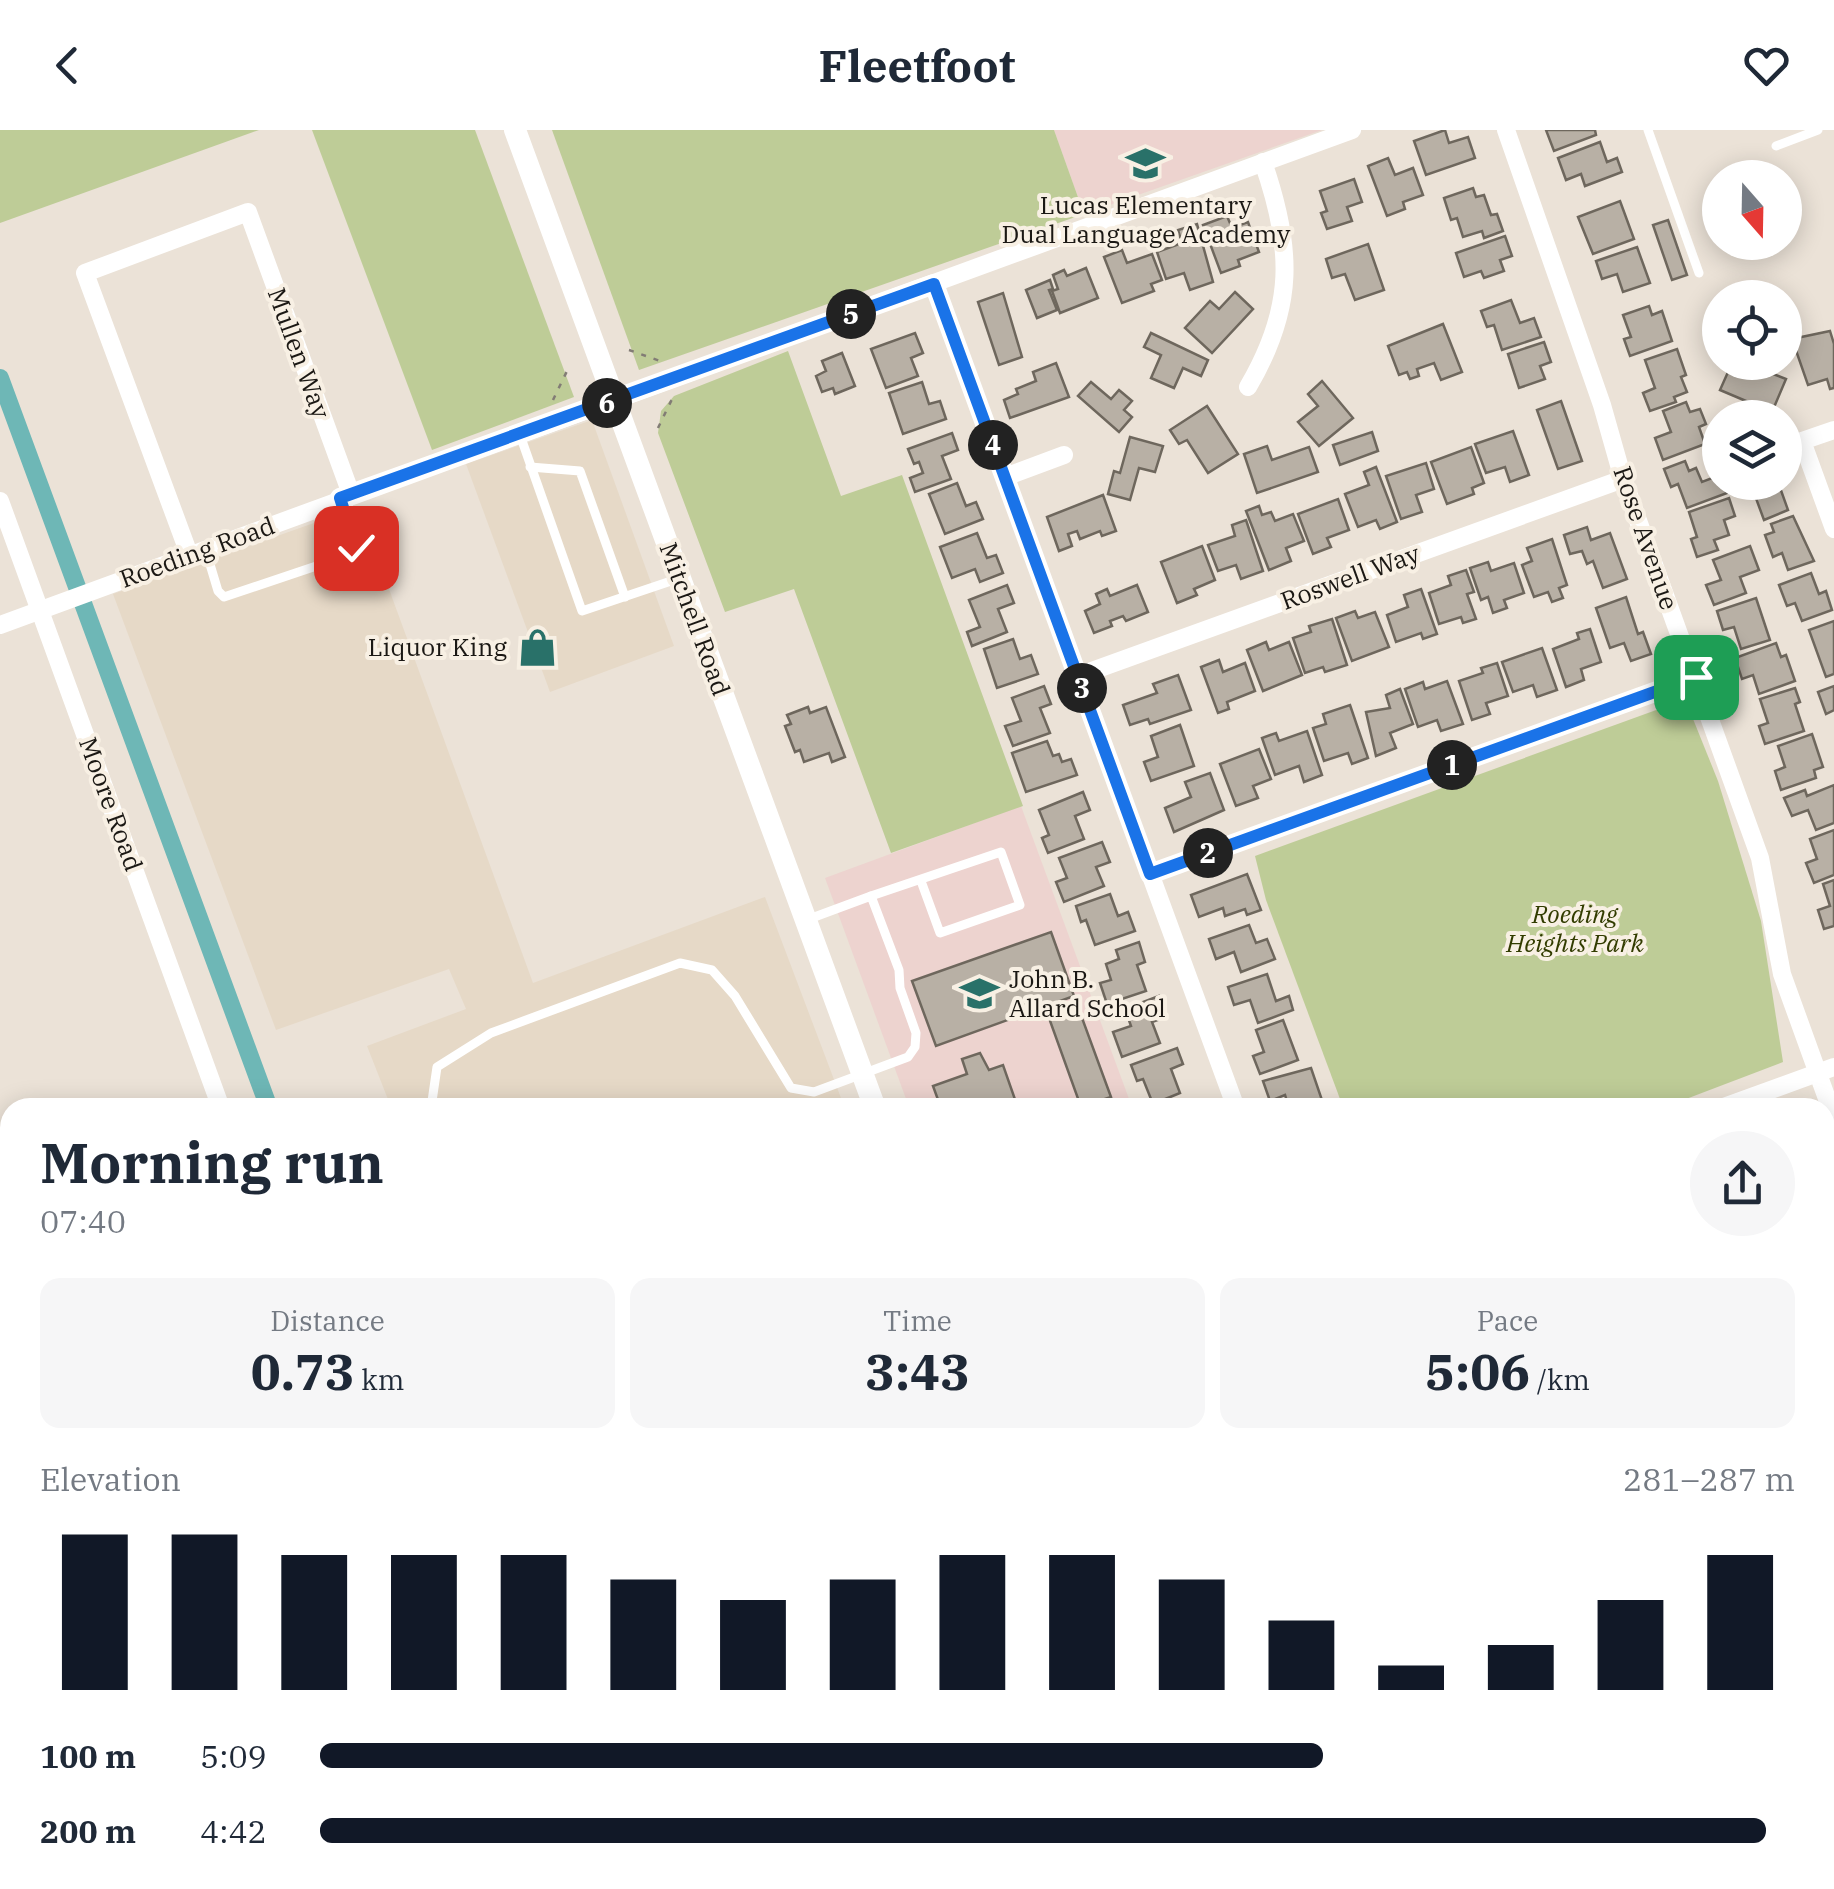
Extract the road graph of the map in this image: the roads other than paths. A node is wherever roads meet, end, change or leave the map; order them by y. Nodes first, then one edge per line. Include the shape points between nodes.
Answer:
1 (515, 130) edge
2 (1352, 130) edge
3 (1506, 130) edge
4 (1648, 130) edge
5 (1818, 130) edge
6 (1776, 146) dead end
7 (1262, 162) junction
8 (1699, 273) dead end
9 (934, 284) junction
10 (1248, 387) dead end
11 (614, 400) junction
12 (1834, 430) edge
13 (520, 435) junction
14 (1064, 455) dead end
15 (530, 466) junction
16 (1005, 477) junction
17 (1623, 479) junction
18 (346, 496) junction
19 (0, 501) edge
20 (1834, 529) edge
21 (197, 551) junction
22 (680, 578) junction
23 (625, 596) junction
24 (40, 610) junction
25 (0, 625) edge
26 (1078, 676) junction
27 (1696, 677) junction
28 (1150, 874) junction
29 (921, 880) junction
30 (872, 896) junction
31 (806, 920) junction
32 (1826, 1070) edge
33 (862, 1074) junction
34 (217, 1098) edge
35 (433, 1098) edge
36 (870, 1098) edge
37 (1232, 1098) edge
38 (1749, 1098) edge
39 (1831, 1098) edge

1 - 11 street, Mitchell Road
2 - 7 street, Roeding Road
3 - 17 street, Rose Avenue
4 - 8 lane
5 - 6 lane
7 - 9 street, Roeding Road
7 - 10 street via 1281,219 1286,274 1276,331
9 - 11 street, Roeding Road
9 - 16 street
11 - 13 street, Roeding Road
11 - 22 street, Mitchell Road
12 - 20 street via 1802,441
13 - 15 lane
13 - 18 street, Roeding Road
14 - 16 street
15 - 23 lane via 580,471
15 - 23 lane via 582,611
16 - 26 street
17 - 26 street, Roswell Way
17 - 27 street, Rose Avenue
18 - 21 street, Roeding Road
18 - 21 lane via 356,548 321,565 224,597
18 - 21 street, Mullen Way via 248,212 84,273
19 - 24 street, Moore Road
21 - 24 street, Roeding Road
22 - 23 lane
22 - 31 street, Mitchell Road
24 - 25 street, Roeding Road
24 - 34 street, Moore Road
26 - 28 street
27 - 28 street
27 - 32 street, Rose Avenue via 1760,858 1782,974
28 - 37 street
29 - 29 lane via 940,934 1020,905 1001,852
29 - 30 lane
30 - 31 lane
30 - 33 lane via 916,1036 908,1057
31 - 33 street, Mitchell Road
32 - 38 street
32 - 39 street, Rose Avenue
33 - 35 lane via 814,1092 791,1088 712,970 680,963 491,1033 437,1066
33 - 36 street, Mitchell Road

